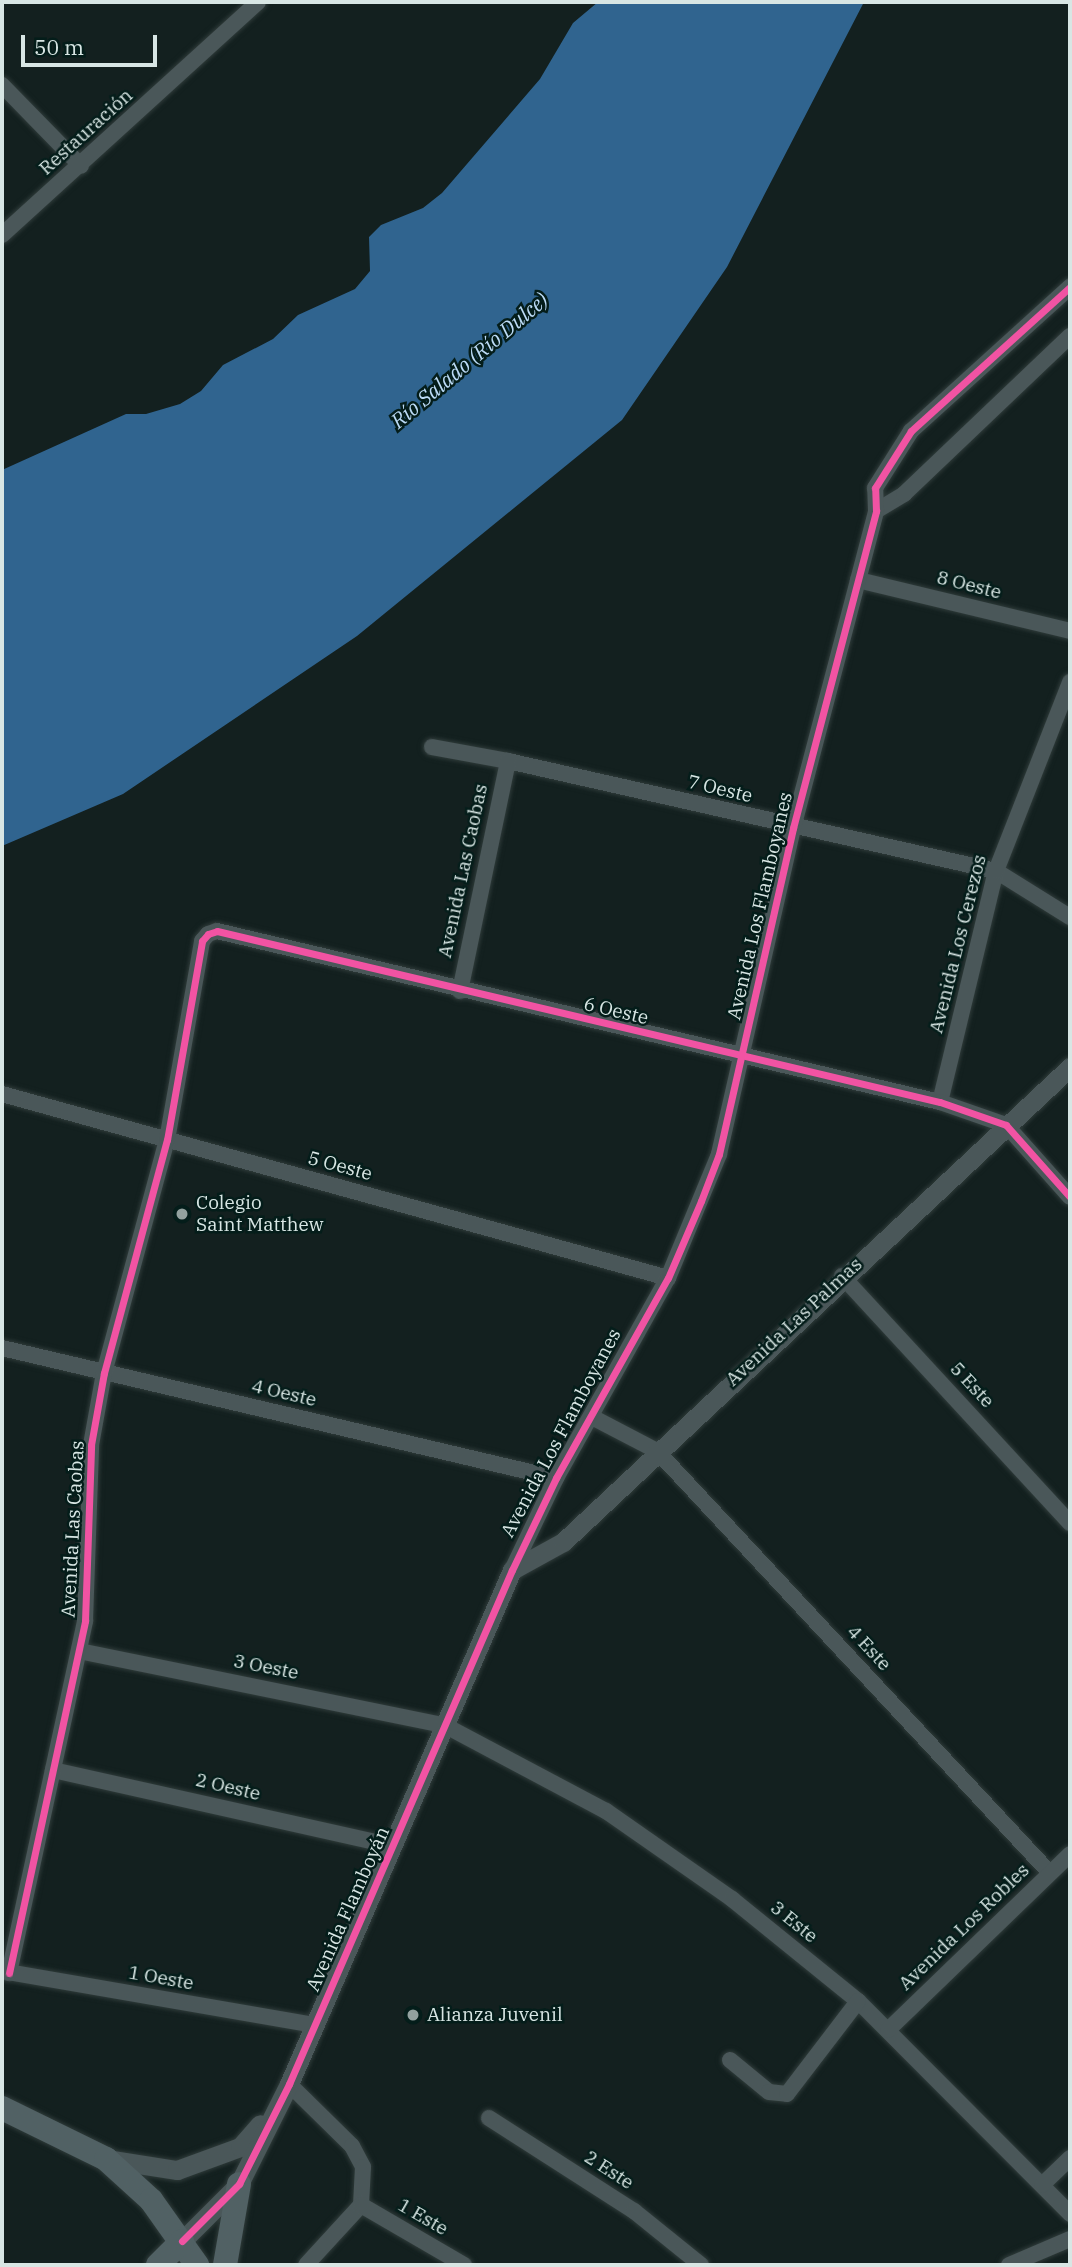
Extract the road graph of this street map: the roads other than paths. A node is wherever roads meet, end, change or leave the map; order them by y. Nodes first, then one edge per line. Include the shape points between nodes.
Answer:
1 (258, 2) edge
2 (2, 85) edge
3 (81, 166) junction
4 (2, 235) edge
5 (1070, 287) edge
6 (1070, 336) edge
7 (876, 511) junction
8 (858, 580) junction
9 (1070, 631) edge
10 (1070, 682) edge
11 (432, 747) dead end
12 (508, 761) junction
13 (793, 828) junction
14 (996, 871) junction
15 (1070, 917) edge
16 (216, 932) joint
17 (460, 990) junction
18 (742, 1057) junction
19 (1070, 1067) edge
20 (2, 1094) edge
21 (940, 1102) junction
22 (1006, 1125) junction
23 (167, 1140) junction
24 (1070, 1196) edge
25 (842, 1276) junction
26 (668, 1278) junction
27 (2, 1348) edge
28 (104, 1373) junction
29 (592, 1417) junction
30 (657, 1451) junction
31 (556, 1478) junction
32 (1070, 1523) edge
33 (512, 1570) junction
34 (79, 1651) junction
35 (444, 1725) junction
36 (53, 1770) junction
37 (393, 1846) junction
38 (1070, 1854) edge
39 (1050, 1873) junction
40 (5, 1972) edge
41 (858, 2001) junction
42 (314, 2025) junction
43 (888, 2030) junction
44 (730, 2060) dead end
45 (289, 2084) junction
46 (278, 2105) junction
47 (2, 2108) edge
48 (489, 2118) dead end
49 (106, 2158) junction
50 (1070, 2158) edge
51 (239, 2184) junction
52 (1042, 2185) junction
53 (360, 2205) junction
54 (1070, 2214) edge
55 (1070, 2239) edge
56 (182, 2241) junction
57 (158, 2265) edge
58 (197, 2265) edge
59 (225, 2265) edge
60 (306, 2265) edge
61 (464, 2265) edge
62 (701, 2265) edge
63 (1009, 2265) edge

1 - 3 street, Restauración
2 - 3 street
3 - 4 street, Restauración
5 - 7 street, Avenida Los Flamboyanes via 911,431 875,488
6 - 7 street via 904,494
7 - 8 street, Avenida Los Flamboyanes
8 - 9 street, 8 Oeste
8 - 13 street, Avenida Los Flamboyanes
10 - 14 street, Avenida Los Cerezos
11 - 12 street, 7 Oeste
12 - 13 street, 7 Oeste
12 - 17 street, Avenida Las Caobas
13 - 14 street, 7 Oeste
13 - 18 street, Avenida Los Flamboyanes
14 - 15 street, 7 Oeste
14 - 21 street, Avenida Los Cerezos
16 - 17 street, 6 Oeste
16 - 23 street, Avenida Las Caobas via 202,942
17 - 18 street, 6 Oeste
18 - 21 street, 6 Oeste
18 - 26 street, Avenida Los Flamboyanes via 719,1154
19 - 22 street, Avenida Las Palmas
20 - 23 street, 5 Oeste
21 - 22 street, 6 Oeste
22 - 24 street
22 - 25 street, Avenida Las Palmas
23 - 26 street, 5 Oeste
23 - 28 street, Avenida Las Caobas
25 - 30 street, Avenida Las Palmas
25 - 32 street, 5 Este
26 - 29 street, Avenida Los Flamboyanes
27 - 28 street, 4 Oeste
28 - 31 street, 4 Oeste
28 - 34 street, Avenida Las Caobas via 91,1445 88,1590
29 - 30 street, 4 Este
29 - 31 street, Avenida Los Flamboyanes
30 - 33 street, Avenida Las Palmas via 563,1542
30 - 39 street, 4 Este
31 - 33 street, Avenida Los Flamboyanes
33 - 35 street, Avenida Flamboyán
34 - 35 street, 3 Oeste
34 - 36 street, Avenida Las Caobas
35 - 37 street, Avenida Flamboyán
35 - 41 street, 3 Este via 606,1811 732,1899
36 - 37 street, 2 Oeste
36 - 40 street, Avenida Las Caobas
37 - 42 street, Avenida Flamboyán
38 - 39 street, Avenida Los Robles
39 - 43 street, Avenida Los Robles
40 - 42 street, 1 Oeste
41 - 43 street, 3 Este
41 - 44 street via 787,2094 769,2092
42 - 45 street, Avenida Flamboyán
43 - 52 street, 3 Este
45 - 46 street, Avenida Flamboyán
45 - 53 street via 352,2146 363,2167
46 - 49 street via 240,2147 206,2162 177,2170
46 - 51 street, Avenida Flamboyán
47 - 49 main road
48 - 62 street, 2 Este via 634,2211
49 - 56 main road via 151,2200
50 - 52 street
51 - 56 street, Avenida Flamboyán
51 - 59 main road
52 - 54 street, 3 Este
53 - 60 street
53 - 61 street, 1 Este
55 - 63 street
56 - 57 main road
56 - 58 main road

